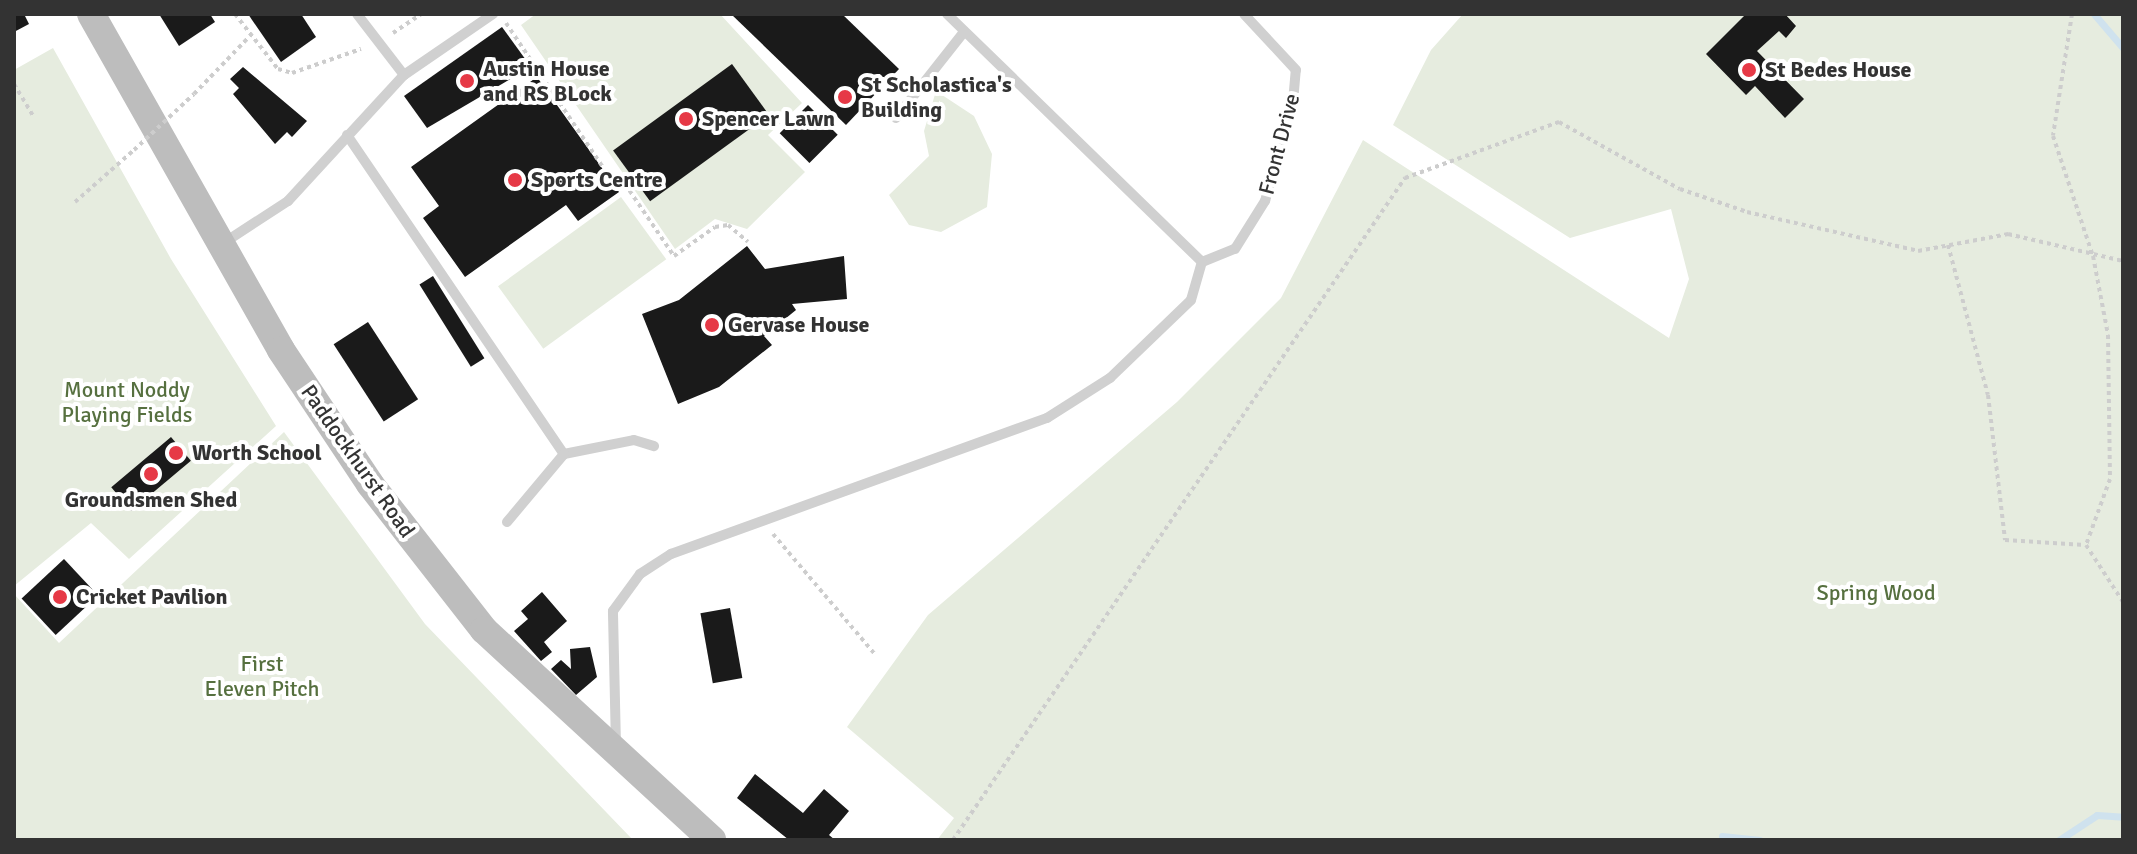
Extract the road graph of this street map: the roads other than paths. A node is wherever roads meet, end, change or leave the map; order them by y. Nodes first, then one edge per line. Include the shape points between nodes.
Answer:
1 (91, 14) edge
2 (357, 14) edge
3 (493, 14) edge
4 (947, 14) edge
5 (1244, 14) edge
6 (964, 32) junction
7 (404, 75) junction
8 (896, 118) dead end
9 (347, 135) junction
10 (221, 244) junction
11 (1202, 262) junction
12 (654, 446) dead end
13 (564, 454) junction
14 (507, 522) dead end
15 (614, 753) junction
16 (712, 840) edge

1 - 10 main road, Paddockhurst Road
2 - 7 lane
3 - 7 lane
4 - 6 lane
5 - 11 lane, Front Drive via 1296,70 1293,102 1265,201 1235,249
6 - 8 lane
6 - 11 lane
7 - 9 lane
9 - 10 lane via 288,201
9 - 13 lane
10 - 15 main road, Paddockhurst Road via 370,484 484,630
11 - 15 lane via 1191,300 1110,378 1047,418 671,554 628,587 613,611
12 - 13 lane via 634,440
13 - 14 lane
15 - 16 main road, Paddockhurst Road

